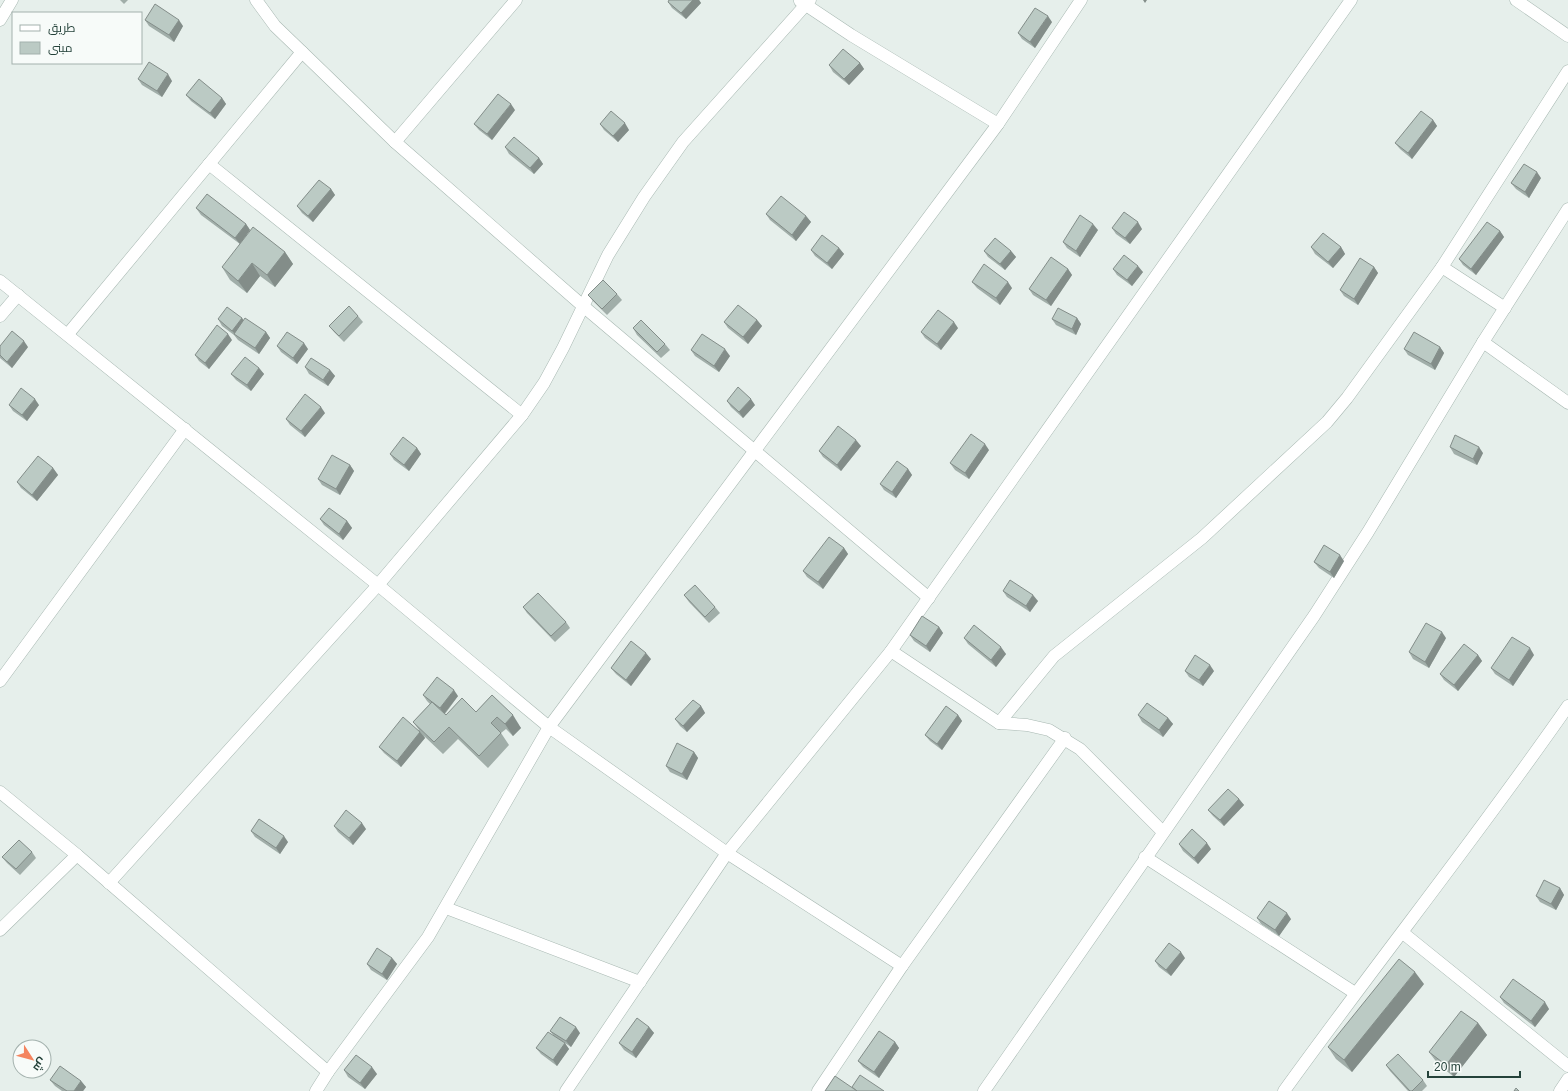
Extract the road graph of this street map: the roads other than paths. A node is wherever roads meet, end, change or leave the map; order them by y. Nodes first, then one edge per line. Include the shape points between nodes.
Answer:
1 (12, 0) edge
2 (256, 0) edge
3 (516, 0) edge
4 (1081, 0) edge
5 (1351, 0) edge
6 (1516, 0) edge
7 (805, 2) edge
8 (0, 20) edge
9 (1568, 36) edge
10 (302, 52) junction
11 (1568, 71) edge
12 (998, 124) junction
13 (395, 142) junction
14 (209, 164) junction
15 (1568, 209) edge
16 (1442, 267) junction
17 (0, 281) edge
18 (18, 295) junction
19 (583, 306) junction
20 (1506, 308) junction
21 (0, 316) edge
22 (68, 334) junction
23 (1483, 342) junction
24 (1568, 403) edge
25 (522, 415) junction
26 (185, 429) junction
27 (753, 450) junction
28 (378, 585) junction
29 (929, 598) junction
30 (892, 652) junction
31 (0, 681) edge
32 (1568, 706) edge
33 (999, 723) junction
34 (549, 726) junction
35 (1064, 738) junction
36 (0, 792) edge
37 (1163, 832) junction
38 (726, 853) junction
39 (77, 855) junction
40 (1145, 857) junction
41 (109, 883) junction
42 (446, 908) junction
43 (0, 930) edge
44 (1403, 933) junction
45 (902, 966) junction
46 (640, 982) junction
47 (1355, 993) junction
48 (1568, 1066) edge
49 (328, 1072) junction
50 (1568, 1079) edge
51 (316, 1091) edge
52 (566, 1091) edge
53 (818, 1091) edge
54 (984, 1091) edge
55 (1284, 1091) edge
56 (1560, 1091) edge

1 - 8 street
2 - 10 street via 275,26
3 - 13 street
4 - 12 street
5 - 29 street
6 - 9 street
7 - 12 street via 858,39
7 - 19 street via 683,142 644,197 608,255
10 - 13 street
10 - 14 street
11 - 16 street
12 - 27 street
13 - 19 street
14 - 22 street
14 - 25 street
15 - 20 street
16 - 20 street
16 - 33 street via 1327,422 1202,538 1054,656
17 - 18 street
18 - 21 street
18 - 22 street
19 - 25 street via 544,383
19 - 27 street
20 - 23 street
22 - 26 street
23 - 24 street
23 - 37 street via 1314,616
25 - 28 street
26 - 28 street
26 - 31 street
27 - 29 street
27 - 34 street
28 - 34 street
28 - 41 street
29 - 30 street
30 - 33 street
30 - 38 street
32 - 44 street
33 - 35 street via 1049,730
34 - 38 street
34 - 42 street
35 - 37 street via 1080,749
35 - 45 street
36 - 39 street
37 - 40 street
38 - 45 street
38 - 46 street
39 - 41 street
39 - 43 street
40 - 47 street
40 - 54 street
41 - 49 street
42 - 46 street
42 - 49 street via 428,938
44 - 47 street
44 - 48 street
45 - 53 street
46 - 52 street
47 - 55 street
49 - 51 street
50 - 56 street

